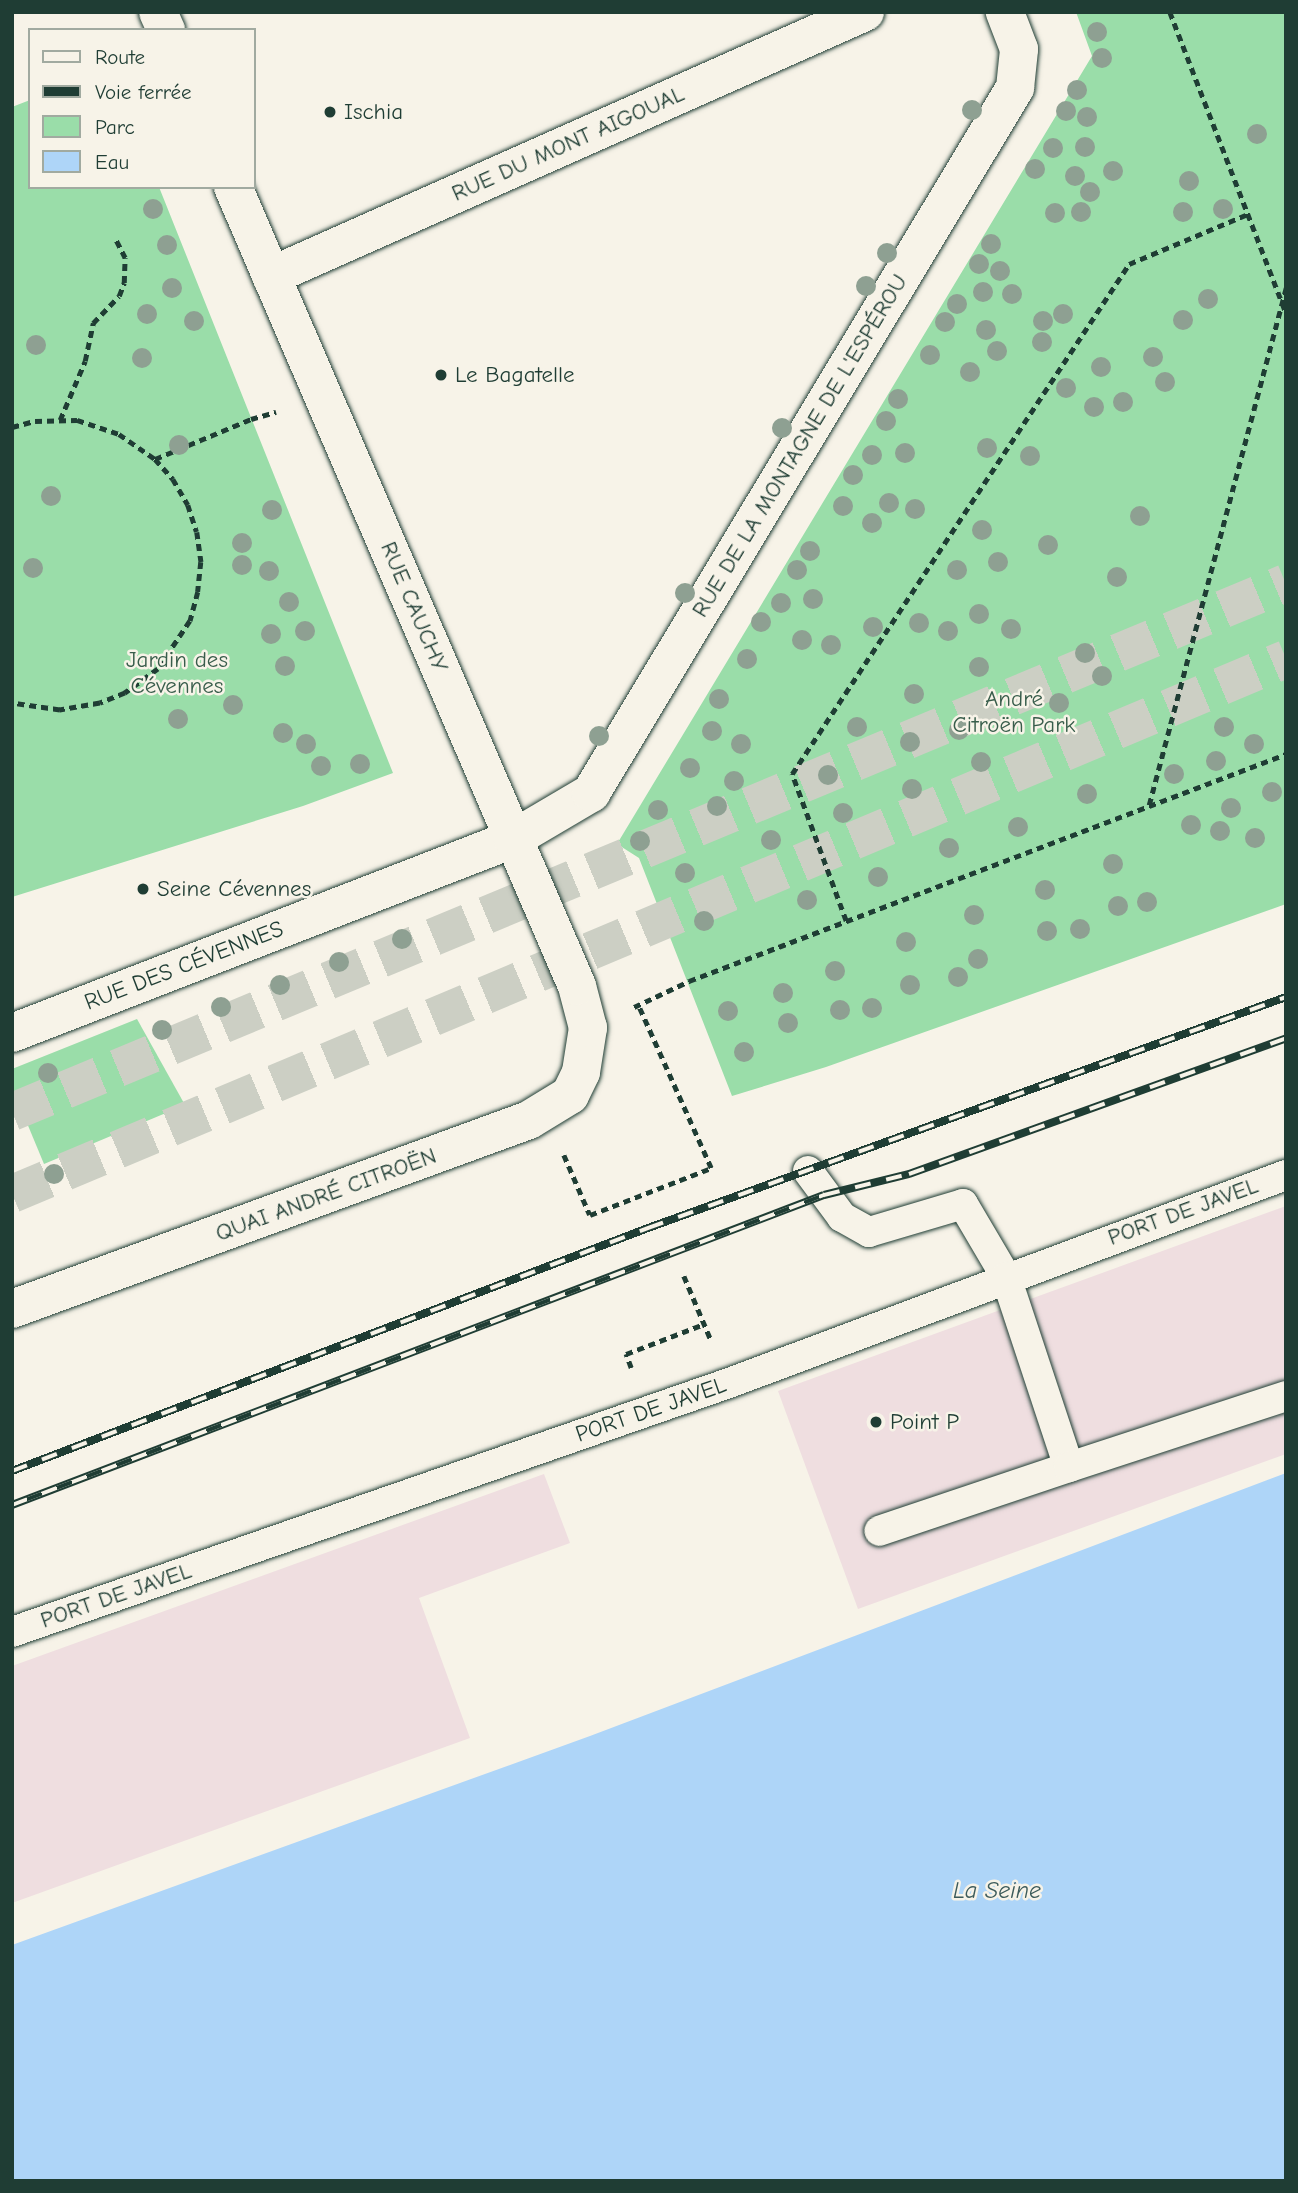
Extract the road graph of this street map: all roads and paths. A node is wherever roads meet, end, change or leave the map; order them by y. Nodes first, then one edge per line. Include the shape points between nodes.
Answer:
1 (158, 12) edge
2 (865, 12) edge
3 (1005, 12) edge
4 (1170, 12) edge
5 (165, 28) edge
6 (234, 189) edge
7 (1248, 214) junction
8 (116, 240) dead end
9 (271, 276) junction
10 (1286, 288) edge
11 (1282, 302) junction
12 (1286, 313) edge
13 (325, 399) junction
14 (60, 420) junction
15 (12, 427) edge
16 (155, 459) junction
17 (12, 703) edge
18 (1286, 754) edge
19 (1149, 806) junction
20 (513, 839) junction
21 (846, 921) junction
22 (638, 1005) junction
23 (588, 1028) junction
24 (12, 1033) edge
25 (558, 1143) dead end
26 (808, 1171) dead end
27 (1286, 1175) edge
28 (684, 1276) dead end
29 (1006, 1277) junction
30 (12, 1309) edge
31 (704, 1324) junction
32 (700, 1345) dead end
33 (643, 1367) dead end
34 (1286, 1396) edge
35 (1069, 1467) junction
36 (879, 1531) dead end
37 (12, 1632) edge

1 - 5 street
2 - 9 street, RUE DU MONT AIGOUAL
3 - 20 street, RUE DE LA MONTAGNE DE L'ESPÉROU via 1019,50 1015,88 590,793
4 - 7 path
6 - 9 street, RUE CAUCHY
7 - 11 path
7 - 21 path via 1129,264 792,774
8 - 14 path via 125,258 124,283 119,296 93,323 85,361
9 - 13 street, RUE CAUCHY
10 - 11 path
11 - 12 path
11 - 19 path
13 - 16 path via 251,419
13 - 20 street, RUE CAUCHY
14 - 15 path
14 - 16 path via 119,435
16 - 17 path via 188,506 201,562 193,611 178,644 158,669 125,694 100,703 60,710
18 - 19 path
19 - 21 path
20 - 23 street, RUE CAUCHY via 577,986
20 - 24 street, RUE DES CÉVENNES
21 - 22 path
22 - 23 path
22 - 25 path via 710,1168 590,1215
23 - 30 street, QUAI ANDRÉ CITROËN via 581,1072 570,1095 529,1121
26 - 29 lane via 842,1217 869,1232 963,1204
27 - 29 lane, PORT DE JAVEL
28 - 31 path
29 - 35 lane
29 - 37 lane, PORT DE JAVEL via 729,1383
31 - 32 path via 712,1341
31 - 33 path via 626,1354 632,1371
34 - 35 lane
35 - 36 lane

